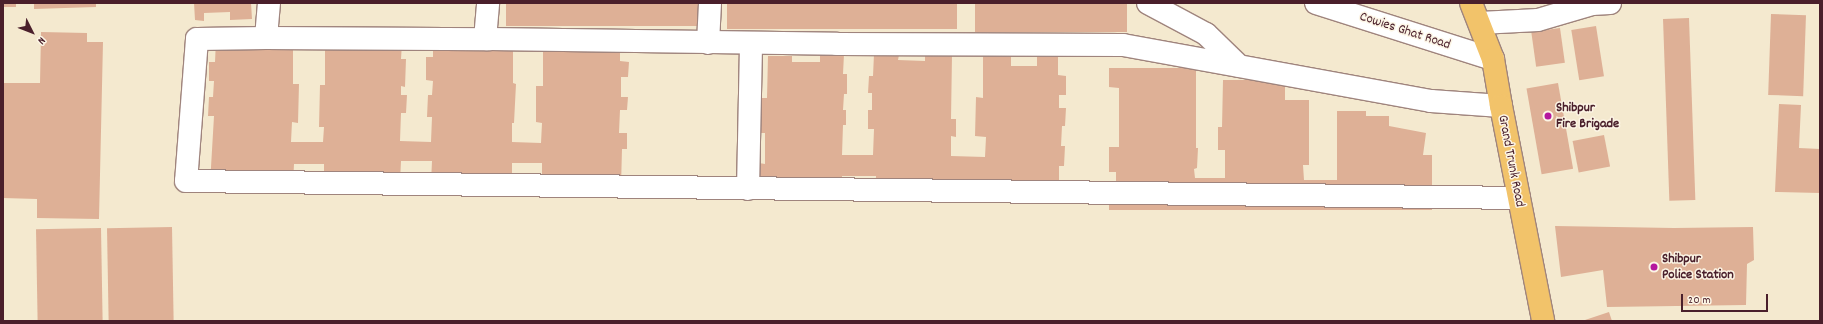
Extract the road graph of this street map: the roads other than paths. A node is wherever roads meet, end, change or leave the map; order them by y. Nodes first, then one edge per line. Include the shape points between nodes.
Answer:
1 (268, 3) edge
2 (488, 3) edge
3 (710, 3) edge
4 (1148, 3) edge
5 (1316, 3) edge
6 (1471, 3) edge
7 (1610, 3) edge
8 (1480, 23) junction
9 (266, 38) junction
10 (485, 39) junction
11 (708, 42) junction
12 (751, 43) junction
13 (1493, 59) junction
14 (1239, 66) junction
15 (1500, 106) junction
16 (748, 189) junction
17 (1519, 198) junction
18 (1543, 321) edge

1 - 9 street
2 - 10 street
3 - 11 street
4 - 14 street via 1206,34
5 - 13 street, Cowies Ghat Road
6 - 8 main road, Grand Trunk Road
7 - 8 street via 1592,4 1538,20
8 - 13 main road, Grand Trunk Road
9 - 10 street
9 - 16 street via 196,39 186,181
10 - 11 street
11 - 12 street
12 - 14 street via 1124,45
12 - 16 street
13 - 15 main road, Grand Trunk Road
14 - 15 street via 1431,101
15 - 17 main road, Grand Trunk Road
16 - 17 street
17 - 18 main road, Grand Trunk Road

